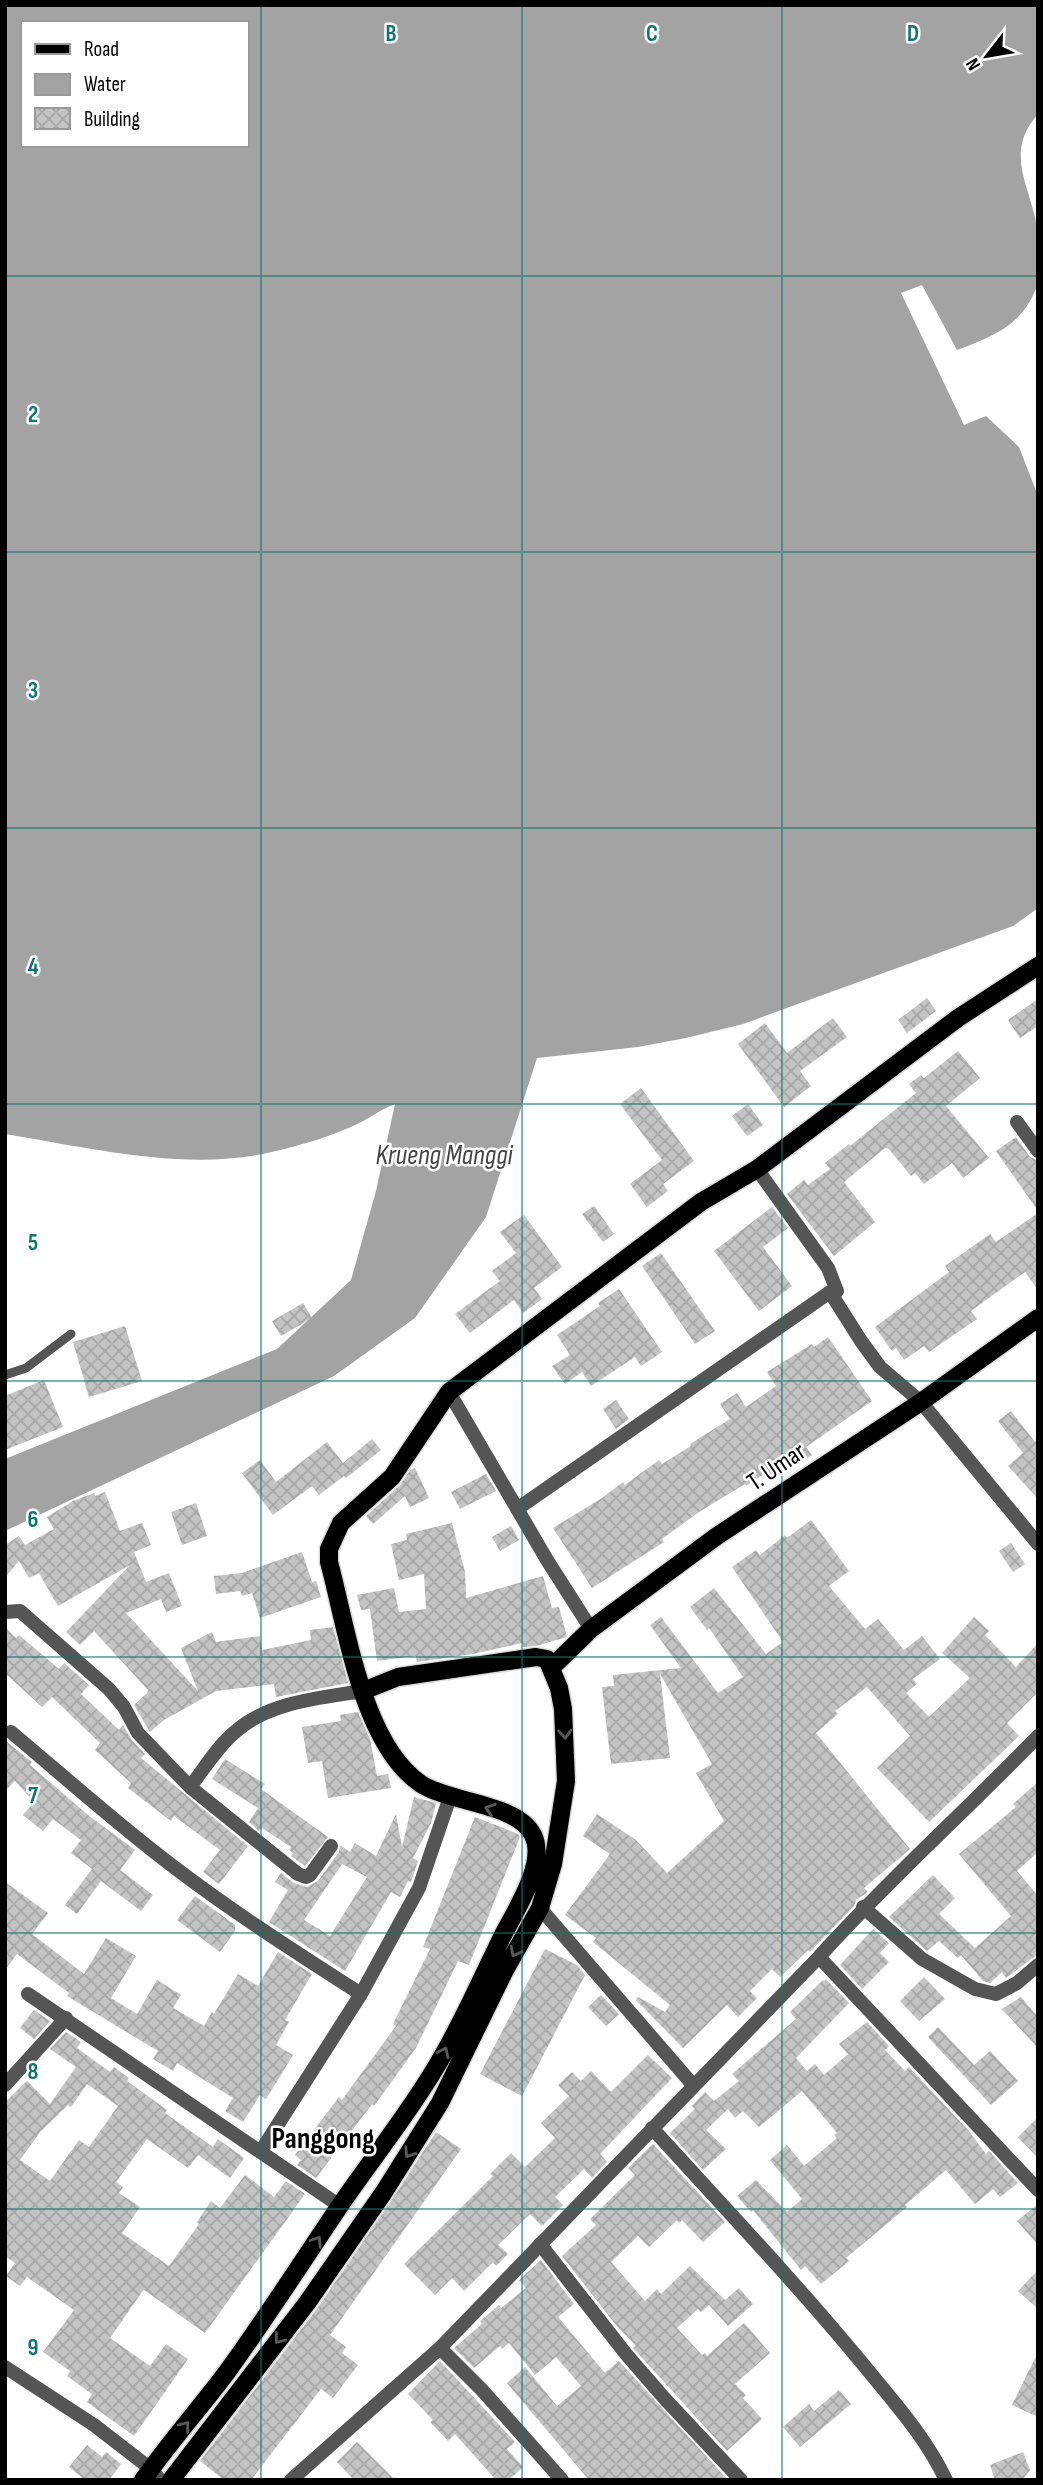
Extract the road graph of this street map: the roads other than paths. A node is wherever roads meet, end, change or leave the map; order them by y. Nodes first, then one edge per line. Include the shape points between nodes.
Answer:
1 (1038, 967) edge
2 (1017, 1122) dead end
3 (1038, 1151) edge
4 (757, 1169) junction
5 (830, 1292) junction
6 (1038, 1318) edge
7 (71, 1334) dead end
8 (5, 1376) edge
9 (449, 1392) junction
10 (921, 1402) junction
11 (517, 1509) junction
12 (1038, 1544) edge
13 (5, 1612) edge
14 (591, 1629) junction
15 (551, 1668) junction
16 (363, 1691) junction
17 (11, 1732) dead end
18 (1038, 1736) edge
19 (190, 1787) junction
20 (450, 1797) junction
21 (331, 1846) dead end
22 (863, 1907) junction
23 (540, 1908) junction
24 (819, 1957) junction
25 (1038, 1965) edge
26 (28, 1994) dead end
27 (361, 1994) junction
28 (66, 2018) junction
29 (693, 2084) junction
30 (5, 2085) edge
31 (652, 2129) junction
32 (261, 2151) junction
33 (1038, 2190) edge
34 (340, 2206) junction
35 (540, 2244) junction
36 (440, 2348) junction
37 (5, 2367) edge
38 (151, 2476) edge
39 (171, 2480) edge
40 (292, 2480) edge
41 (562, 2480) edge
42 (741, 2480) edge
43 (946, 2480) edge

1 - 4 main road via 958,1018
2 - 3 street
4 - 5 street via 828,1268 837,1291
4 - 9 main road via 701,1202
5 - 10 street via 880,1367
5 - 11 street
6 - 10 main road, T. Umar
7 - 8 lane via 26,1368
9 - 11 street
9 - 16 main road via 392,1477 341,1523 329,1549
10 - 12 street
10 - 14 main road, T. Umar via 717,1536
11 - 14 street
13 - 19 street via 20,1611 27,1616 108,1689 138,1733
14 - 15 main road, T. Umar
15 - 16 main road via 547,1659 536,1657 398,1677
15 -> 23 main road via 564,1709 566,1781 553,1864
16 - 19 street via 265,1713 231,1736
16 - 20 main road via 398,1763 422,1784
17 - 27 street via 180,1871
18 - 22 street
19 - 21 street via 304,1877 313,1873
20 - 27 street via 419,1888
34 -> 20 main road via 438,2065 537,1860 534,1836 524,1824
22 - 24 street
22 - 25 street via 922,1959 975,1989 996,1994
23 - 29 street
23 -> 39 main road via 440,2103 391,2181 307,2303
24 - 29 street
24 - 33 street
26 - 28 street
27 - 32 street
28 - 30 street
28 - 32 street
29 - 31 street
31 - 35 street
31 - 43 street via 846,2344 918,2431
32 - 34 street
38 -> 34 main road
35 - 36 street
35 - 42 street via 634,2363
36 - 40 street
36 - 41 street
37 - 38 street via 93,2425

